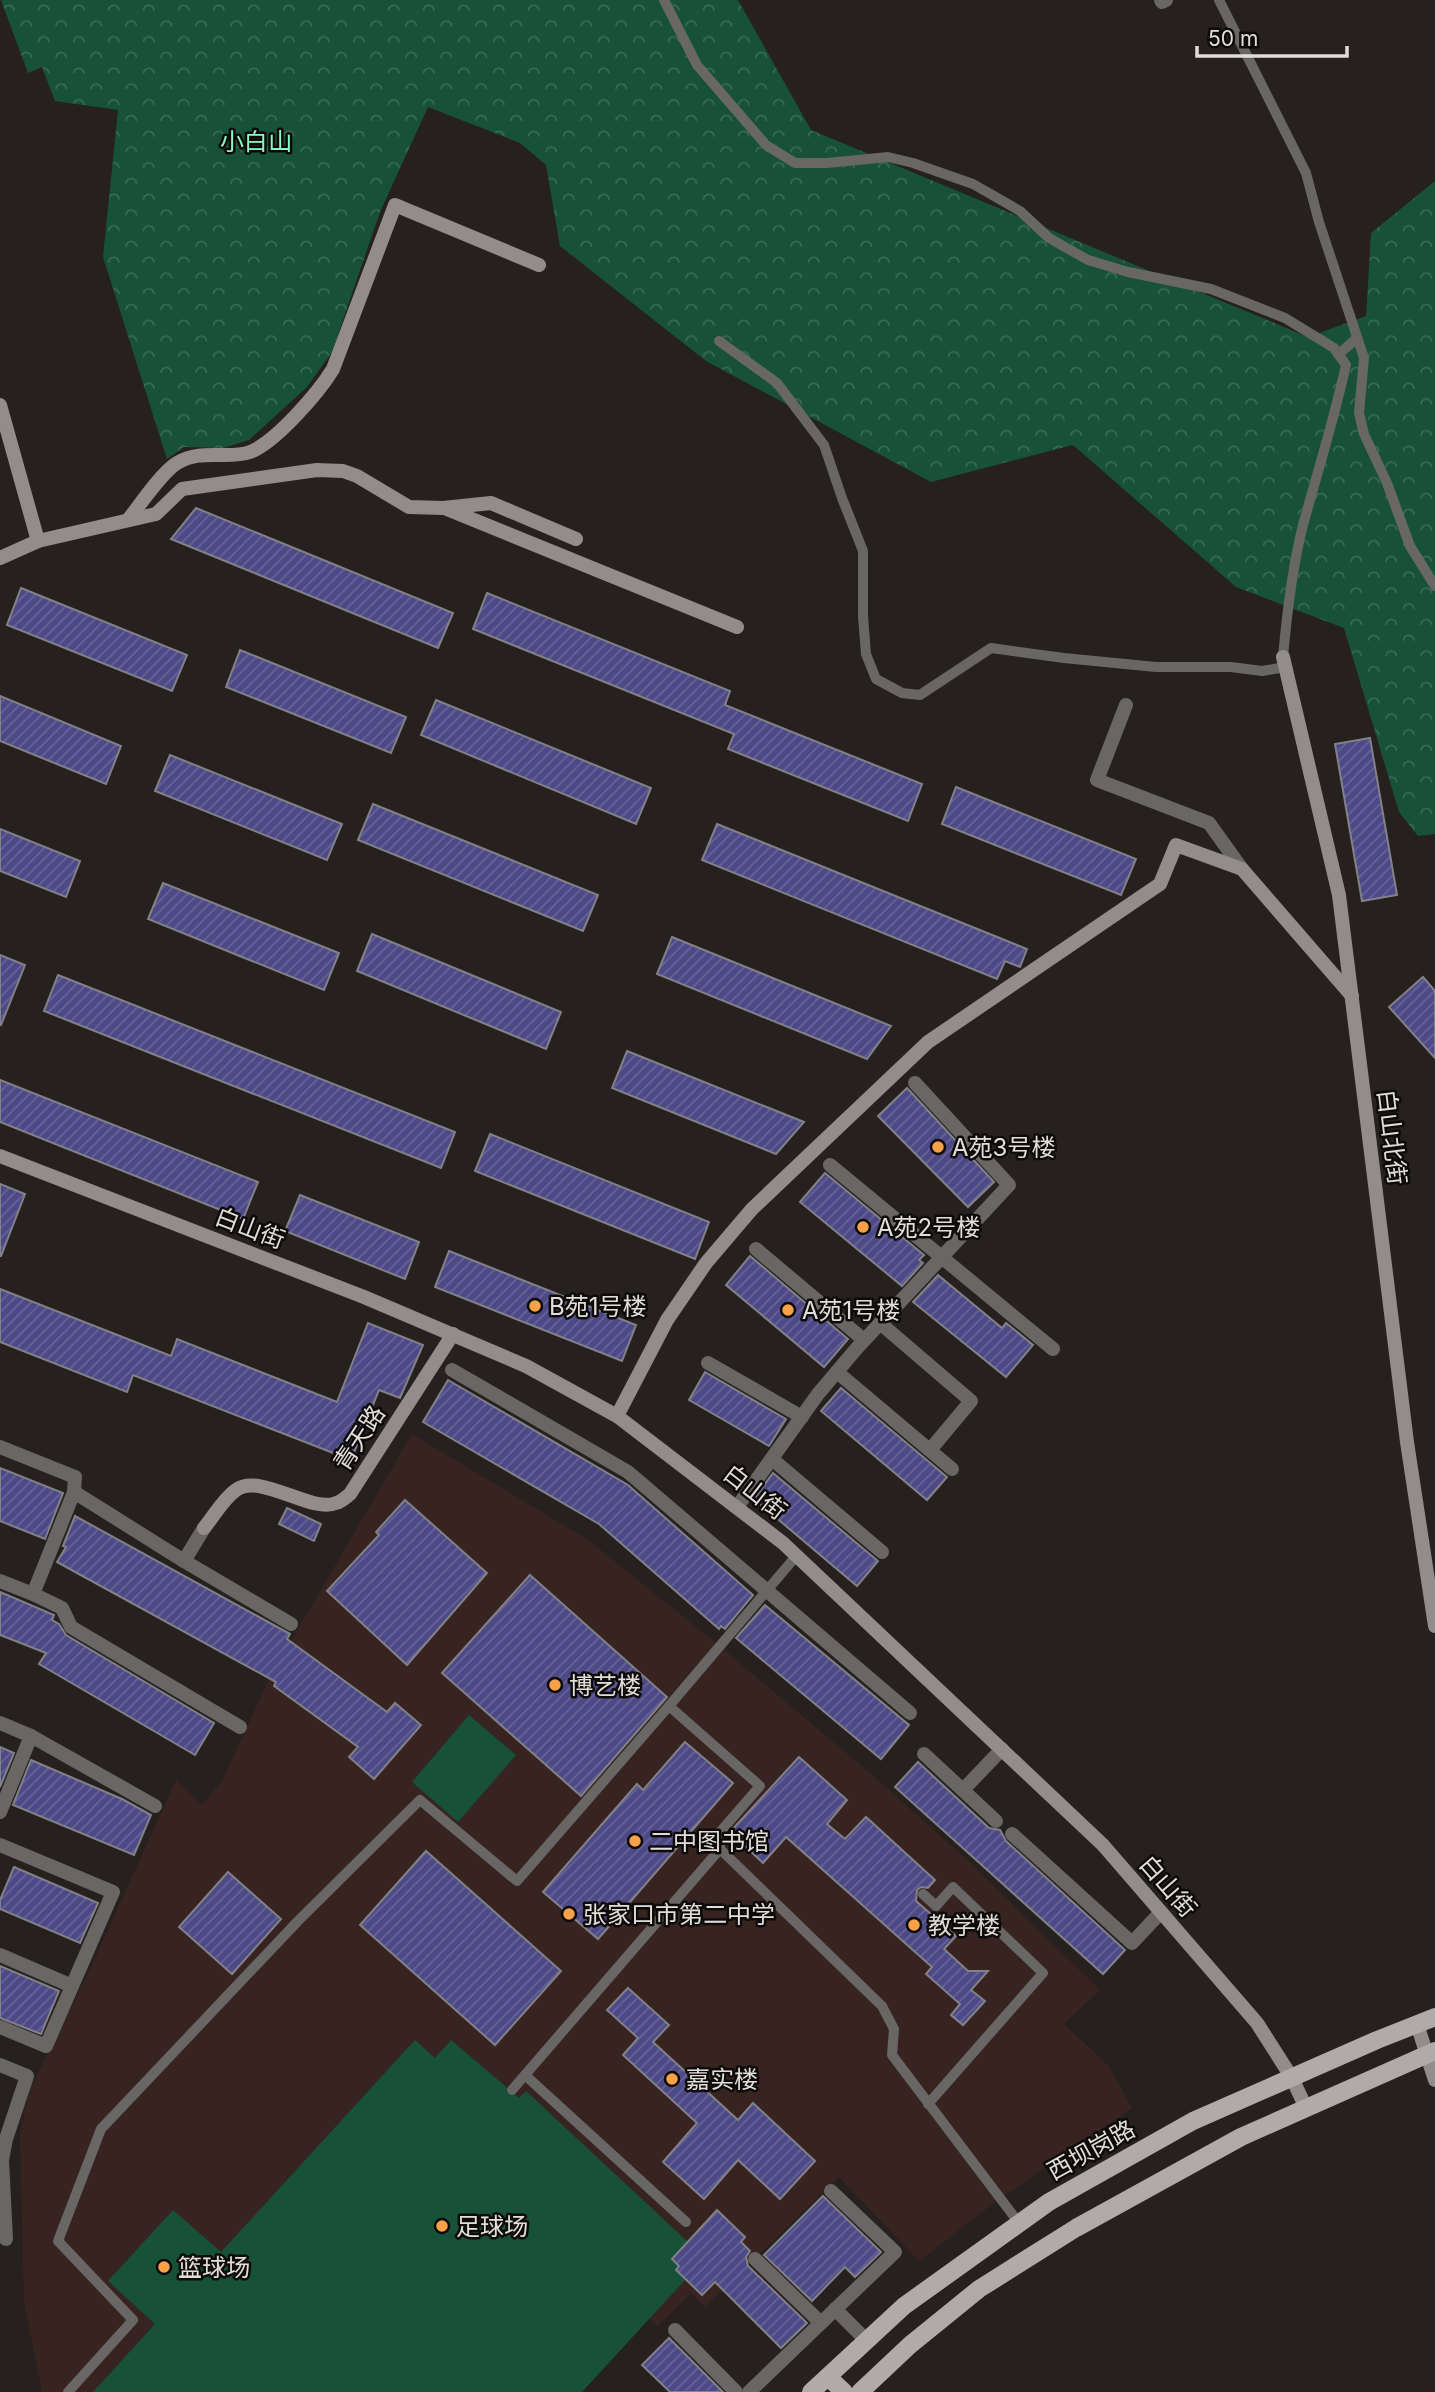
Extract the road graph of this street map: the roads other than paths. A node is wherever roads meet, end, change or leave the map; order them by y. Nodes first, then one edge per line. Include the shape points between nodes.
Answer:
1 (664, 0) edge
2 (1219, 0) edge
3 (539, 265) dead end
4 (1357, 338) junction
5 (719, 341) dead end
6 (1339, 354) junction
7 (0, 405) edge
8 (443, 508) junction
9 (128, 520) junction
10 (576, 539) dead end
11 (38, 541) junction
12 (0, 558) edge
13 (1435, 586) edge
14 (737, 626) dead end
15 (1285, 662) junction
16 (1126, 705) dead end
17 (1242, 869) junction
18 (1352, 996) junction
19 (915, 1083) dead end
20 (0, 1156) edge
21 (830, 1165) dead end
22 (757, 1249) dead end
23 (941, 1256) junction
24 (880, 1323) junction
25 (453, 1334) junction
26 (864, 1340) junction
27 (1053, 1349) dead end
28 (708, 1363) dead end
29 (452, 1370) dead end
30 (837, 1372) junction
31 (617, 1416) junction
32 (802, 1417) junction
33 (0, 1447) edge
34 (930, 1450) junction
35 (772, 1459) junction
36 (952, 1469) dead end
37 (74, 1492) junction
38 (737, 1507) junction
39 (882, 1552) dead end
40 (797, 1555) junction
41 (184, 1561) junction
42 (0, 1581) edge
43 (767, 1590) junction
44 (33, 1594) junction
45 (292, 1624) dead end
46 (1435, 1626) edge
47 (669, 1706) junction
48 (910, 1713) dead end
49 (0, 1723) edge
50 (240, 1727) dead end
51 (32, 1736) junction
52 (1002, 1749) junction
53 (924, 1754) dead end
54 (963, 1790) junction
55 (155, 1806) dead end
56 (0, 1812) edge
57 (996, 1821) dead end
58 (1012, 1834) dead end
59 (720, 1849) junction
60 (2, 1850) edge
61 (923, 1894) dead end
62 (1161, 1912) junction
63 (0, 1955) edge
64 (72, 1986) junction
65 (1435, 2017) edge
66 (1417, 2024) junction
67 (0, 2027) edge
68 (1430, 2052) edge
69 (0, 2065) edge
70 (525, 2075) junction
71 (1292, 2078) junction
72 (1435, 2080) edge
73 (512, 2090) dead end
74 (928, 2104) junction
75 (1306, 2108) junction
76 (1, 2181) edge
77 (831, 2191) dead end
78 (687, 2222) dead end
79 (1019, 2223) junction
80 (6, 2239) dead end
81 (755, 2259) dead end
82 (835, 2309) junction
83 (821, 2323) junction
84 (675, 2330) dead end
85 (867, 2341) junction
86 (828, 2377) junction
87 (68, 2392) edge
88 (736, 2392) edge
89 (749, 2392) edge
90 (811, 2392) edge
91 (844, 2392) edge
92 (860, 2392) edge

1 - 6 lane via 697,65 766,145 795,163 888,158 913,163 972,184 1020,211 1048,238 1088,260 1211,289 1285,318
2 - 4 lane via 1306,173
3 - 9 street via 396,205 334,369 322,386 270,440 249,452 189,456 173,465
4 - 6 lane
4 - 13 lane via 1364,358 1359,414 1364,434 1410,546
5 - 15 lane via 777,383 824,445 863,551 866,654 876,679 902,693 920,695 991,648 1157,667 1262,671
6 - 15 lane via 1346,365 1303,527 1287,606
7 - 11 street
8 - 9 street via 409,507 357,476 317,470 182,489 156,514
8 - 10 street via 491,503
8 - 14 street
9 - 11 street
11 - 12 street
15 - 18 street, 白山北街 via 1339,895
16 - 17 street via 1097,780 1209,824
17 - 18 street
17 - 31 street via 1176,845 1160,884 928,1042 752,1209 706,1262 667,1320
18 - 46 street, 白山北街 via 1407,1442
19 - 23 street via 1009,1185
20 - 25 street, 白山街
21 - 23 street
22 - 26 street
23 - 24 street
23 - 27 street
24 - 26 street
24 - 34 street via 971,1401
25 - 31 street, 白山街 via 526,1366
25 - 41 street, 青天路 via 350,1494 335,1504 322,1504 243,1486 204,1528
26 - 30 street
28 - 32 street
29 - 43 street via 628,1472
30 - 32 street
30 - 34 street
31 - 38 street, 白山街
32 - 35 street
33 - 37 street via 75,1477
34 - 36 street
35 - 38 street
35 - 39 street
37 - 41 street
37 - 44 street
38 - 40 street, 白山街
40 - 43 lane
40 - 52 street, 白山街
41 - 45 street
42 - 44 street
43 - 47 lane
43 - 48 street
44 - 50 street via 62,1608 71,1627
47 - 59 lane via 760,1786 720,1832
47 - 87 lane via 517,1881 420,1800 101,2129 58,2241 133,2320
49 - 51 street
51 - 55 street
51 - 56 street
52 - 54 street
52 - 62 street, 白山街 via 1103,1845
53 - 54 street
54 - 57 street
58 - 62 street via 1132,1943
59 - 70 lane
59 - 74 lane via 882,2006 894,2029 892,2055
60 - 64 street via 113,1892
61 - 74 lane via 936,1906 953,1887 1043,1973
62 - 71 street, 白山街 via 1257,2022
63 - 64 street
64 - 67 street via 46,2046
65 - 66 main road, 西坝岗路
66 - 68 street
66 - 71 main road, 西坝岗路
68 - 72 street
68 - 75 main road
69 - 76 street via 27,2076 6,2139
70 - 73 lane
70 - 78 lane
71 - 75 street, 白山街
71 - 79 main road, 西坝岗路 via 1193,2121
74 - 79 lane
75 - 92 main road via 1241,2137 1076,2228 979,2290
76 - 80 street
77 - 82 street via 895,2252
79 - 85 main road, 西坝岗路 via 904,2306
81 - 83 street
82 - 83 street
82 - 85 street
83 - 89 street
84 - 88 street
85 - 86 main road, 西坝岗路
86 - 90 main road, 西坝岗路
86 - 91 main road

